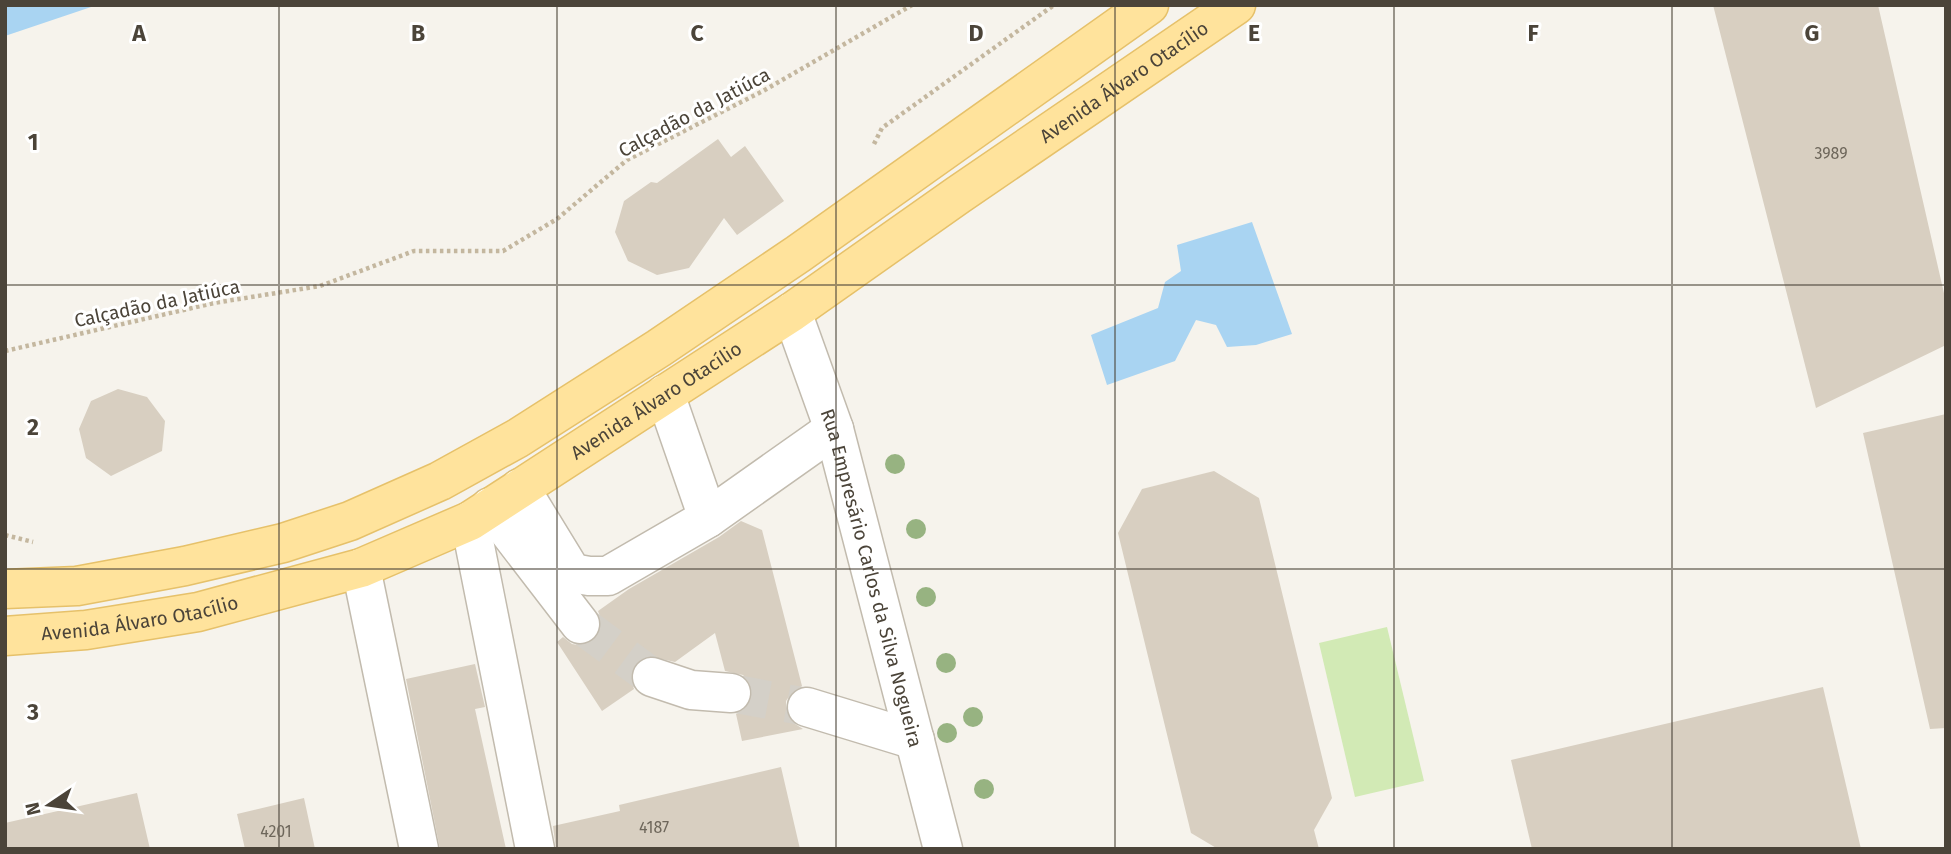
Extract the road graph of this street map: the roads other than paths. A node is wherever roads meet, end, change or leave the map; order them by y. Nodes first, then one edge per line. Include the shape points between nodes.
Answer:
1 (1149, 5) edge
2 (1236, 5) edge
3 (792, 312) junction
4 (665, 394) junction
5 (834, 429) junction
6 (493, 505) junction
7 (708, 518) junction
8 (361, 568) junction
9 (5, 589) edge
10 (580, 624) tunnel mouth
11 (5, 636) edge
12 (652, 677) tunnel mouth
13 (731, 693) tunnel mouth
14 (807, 706) tunnel mouth
15 (915, 740) junction
16 (419, 849) edge
17 (535, 849) edge
18 (943, 849) edge

1 - 9 main road, Avenida Álvaro Otacílio via 659,348 518,438 440,481 350,521 283,543 77,586
2 - 3 main road, Avenida Álvaro Otacílio
3 - 4 main road, Avenida Álvaro Otacílio
3 - 5 street, Rua Empresário Carlos da Silva Nogueira
4 - 6 main road, Avenida Álvaro Otacílio
4 - 7 street
5 - 7 street
5 - 15 street, Rua Empresário Carlos da Silva Nogueira
6 - 7 street via 572,573 589,576 608,576
6 - 8 main road, Avenida Álvaro Otacílio
6 - 10 street
6 - 17 street
8 - 11 main road, Avenida Álvaro Otacílio via 198,612 86,630
8 - 16 street
12 - 13 street via 691,690
14 - 15 street
15 - 18 street, Rua Empresário Carlos da Silva Nogueira

